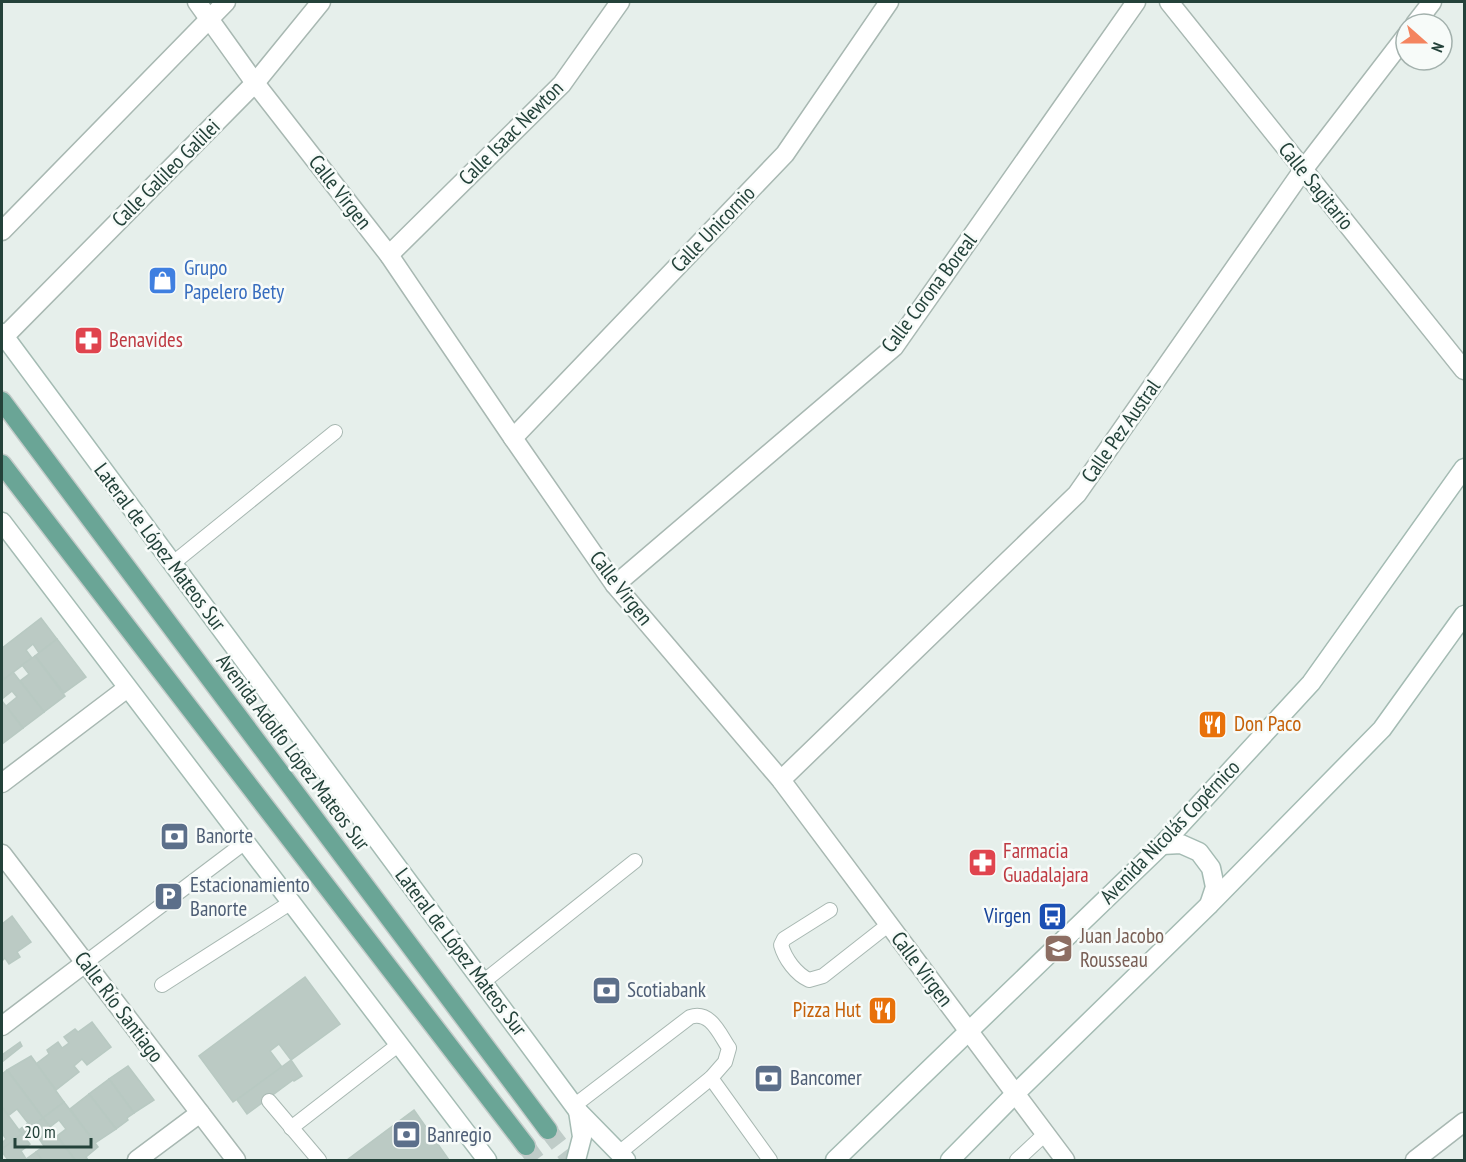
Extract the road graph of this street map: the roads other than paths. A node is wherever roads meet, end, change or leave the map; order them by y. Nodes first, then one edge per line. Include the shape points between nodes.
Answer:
1 (196, 2) edge
2 (226, 2) edge
3 (321, 2) edge
4 (621, 2) edge
5 (889, 2) edge
6 (1136, 2) edge
7 (1169, 2) edge
8 (210, 19) junction
9 (1394, 52) edge
10 (255, 83) junction
11 (1304, 170) junction
12 (2, 231) edge
13 (389, 255) junction
14 (3, 335) edge
15 (1464, 370) edge
16 (2, 401) edge
17 (335, 432) dead end
18 (513, 438) junction
19 (2, 464) edge
20 (1464, 468) edge
21 (2, 522) edge
22 (172, 564) junction
23 (615, 585) junction
24 (1464, 615) edge
25 (126, 689) junction
26 (781, 780) junction
27 (2, 783) edge
28 (244, 843) junction
29 (1162, 845) junction
30 (2, 854) edge
31 (635, 861) dead end
32 (290, 903) junction
33 (1208, 906) junction
34 (830, 910) dead end
35 (888, 925) junction
36 (85, 963) junction
37 (483, 982) junction
38 (162, 985) dead end
39 (2, 1026) edge
40 (969, 1032) junction
41 (398, 1045) junction
42 (711, 1078) junction
43 (1015, 1094) junction
44 (268, 1101) dead end
45 (577, 1108) junction
46 (200, 1113) junction
47 (1464, 1122) edge
48 (291, 1128) junction
49 (548, 1130) tunnel mouth
50 (1045, 1134) junction
51 (526, 1146) tunnel mouth
52 (622, 1157) edge
53 (137, 1161) edge
54 (236, 1161) edge
55 (319, 1161) edge
56 (487, 1161) edge
57 (576, 1161) edge
58 (770, 1161) edge
59 (835, 1161) edge
60 (950, 1161) edge
61 (1017, 1161) edge
62 (1065, 1161) edge
63 (1415, 1161) edge

1 - 8 street, Calle Virgen
2 - 8 street
3 - 10 street, Calle Galileo Galilei
4 - 13 street, Calle Isaac Newton via 562,84
5 - 18 street, Calle Unicornio via 785,154
6 - 23 street, Calle Corona Boreal via 894,347
7 - 11 street, Calle Sagitario
8 - 10 street, Calle Virgen
8 - 12 street
9 - 11 street, Calle Pez Austral
10 - 13 street, Calle Virgen
10 - 14 street, Calle Galileo Galilei
11 - 15 street, Calle Sagitario
11 - 26 street, Calle Pez Austral via 1077,494
13 - 18 street, Calle Virgen
14 - 22 street, Lateral de López Mateos Sur
16 - 49 main road, Avenida Adolfo López Mateos Sur
17 - 22 lane
18 - 23 street, Calle Virgen
19 - 51 main road
20 - 29 street, Avenida Nicolás Copérnico via 1311,682
21 - 25 street
22 - 37 street, Lateral de López Mateos Sur
23 - 26 street, Calle Virgen
24 - 33 street via 1382,729
25 - 27 street
25 - 28 street
26 - 35 street, Calle Virgen
28 - 32 street
28 - 36 lane
29 - 33 street via 1181,844 1199,852 1211,868 1215,887
29 - 40 street, Avenida Nicolás Copérnico
30 - 36 street, Calle Río Santiago
31 - 37 lane
32 - 38 lane
32 - 41 street
33 - 43 street
34 - 35 lane via 784,939 781,945 798,973 809,980 824,976
35 - 40 street, Calle Virgen
36 - 39 street
36 - 46 street, Calle Río Santiago
37 - 45 street, Lateral de López Mateos Sur
40 - 43 street, Calle Virgen
40 - 59 street, Avenida Nicolás Copérnico
41 - 48 lane
41 - 56 street
42 - 45 lane via 725,1062 729,1048 708,1017 694,1015
42 - 52 lane
42 - 58 lane
43 - 50 street, Calle Virgen
43 - 60 street
44 - 48 lane
45 - 52 street, Lateral de López Mateos Sur
45 - 57 street via 582,1137
46 - 53 street
46 - 54 street, Calle Río Santiago
47 - 63 street
48 - 55 lane
50 - 61 lane
50 - 62 street, Calle Virgen

